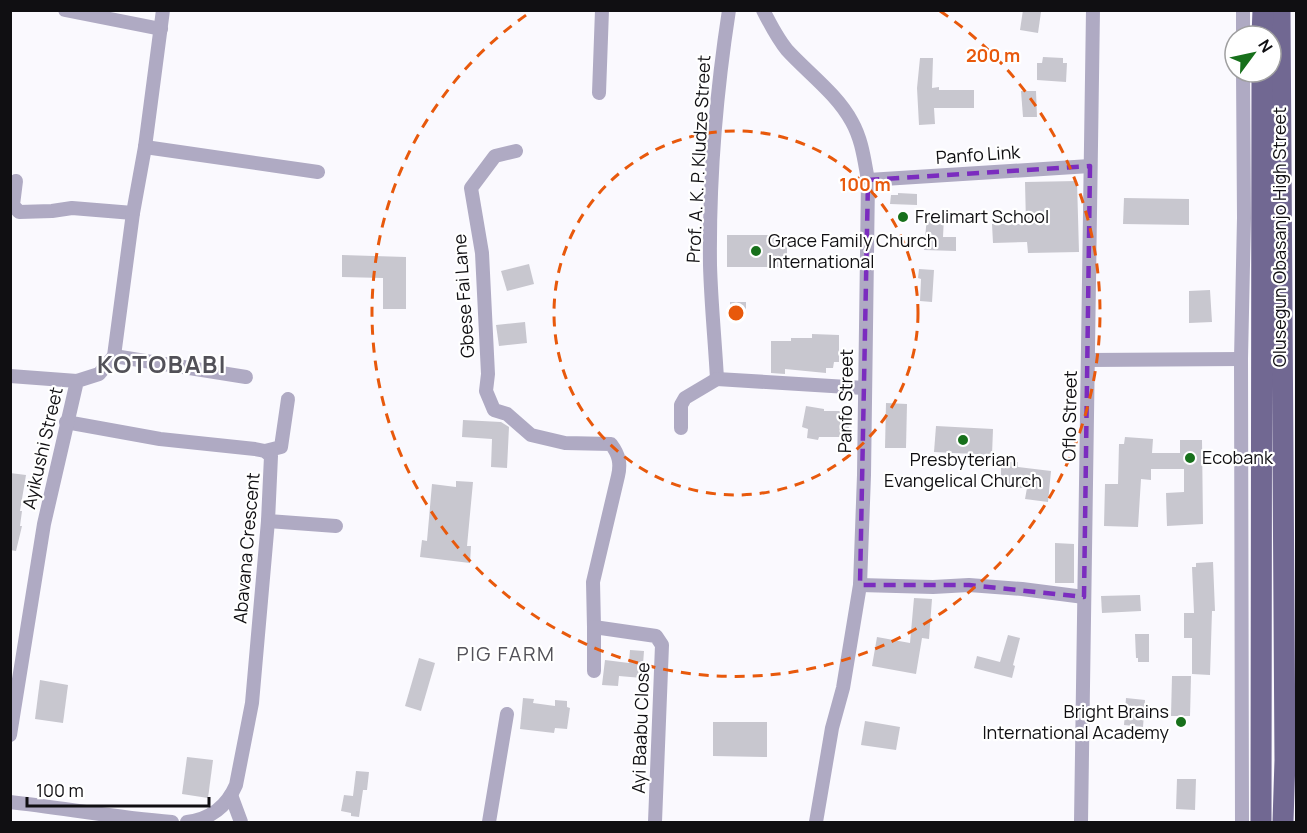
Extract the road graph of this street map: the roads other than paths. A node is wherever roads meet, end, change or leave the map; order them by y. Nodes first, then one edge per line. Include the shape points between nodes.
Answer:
1 (65, 10) edge
2 (163, 10) edge
3 (602, 10) edge
4 (729, 10) edge
5 (763, 10) edge
6 (1093, 10) edge
7 (1280, 10) edge
8 (161, 29) junction
9 (1243, 84) edge
10 (1262, 84) edge
11 (599, 93) dead end
12 (145, 147) junction
13 (516, 151) dead end
14 (1090, 166) junction
15 (318, 171) dead end
16 (868, 180) junction
17 (16, 181) dead end
18 (133, 213) junction
19 (114, 356) junction
20 (1241, 359) junction
21 (1089, 360) junction
22 (10, 376) edge
23 (246, 377) dead end
24 (717, 379) junction
25 (77, 381) junction
26 (864, 388) junction
27 (288, 399) dead end
28 (66, 422) junction
29 (681, 429) dead end
30 (266, 451) junction
31 (268, 520) junction
32 (336, 526) dead end
33 (860, 585) junction
34 (1084, 597) junction
35 (594, 627) junction
36 (594, 671) dead end
37 (507, 714) dead end
38 (10, 735) edge
39 (1291, 760) edge
40 (231, 795) junction
41 (10, 802) edge
42 (172, 822) edge
43 (187, 822) edge
44 (241, 822) edge
45 (489, 822) edge
46 (655, 822) edge
47 (816, 822) edge
48 (1081, 822) edge
49 (1242, 822) edge
50 (1261, 822) edge
51 (1283, 822) edge

1 - 8 street
2 - 8 street
3 - 11 street
4 - 24 street, Prof. A. K. P. Kludze Street via 720,69 710,214
5 - 16 street, Panfo Street via 786,48 851,120 862,143
6 - 14 street, Oflo Street
7 - 39 main road, Olusegun Obasanjo High Street
8 - 12 street
9 - 20 street, Olusegun Obasanjo High Street
10 - 50 main road, Olusegun Obasanjo High Street
12 - 15 street
12 - 18 street
13 - 35 street, Gbese Fai Lane via 495,156 471,188 482,253 486,391 494,410 507,414 531,435 565,442 611,444 617,452 618,476 592,582
14 - 16 street, Panfo Link
14 - 21 street, Oflo Street
16 - 26 street, Panfo Street
17 - 18 street via 13,205 19,212 72,208
18 - 19 street
19 - 23 street
19 - 25 street, Ayikushi Street via 99,374
20 - 21 street
20 - 49 street, Olusegun Obasanjo High Street
21 - 34 street, Oflo Street
22 - 25 street
24 - 26 street
24 - 29 street via 685,398 681,405
25 - 28 street, Ayikushi Street
26 - 33 street, Panfo Street
27 - 30 street via 281,447
28 - 30 street, Abavana Crescent via 160,439
28 - 38 street, Ayikushi Street via 44,525
30 - 31 street, Abavana Crescent via 271,456
31 - 32 street
31 - 40 street, Abavana Crescent via 252,703
33 - 34 street via 969,585
33 - 47 street, Panfo Street
34 - 48 street, Oflo Street
35 - 36 street
35 - 46 street, Ayi Baabu Close via 656,636 663,645
37 - 45 street
39 - 51 main road, Olusegun Obasanjo High Street
40 - 43 street, Abavana Crescent via 213,815
40 - 44 street
41 - 42 street

